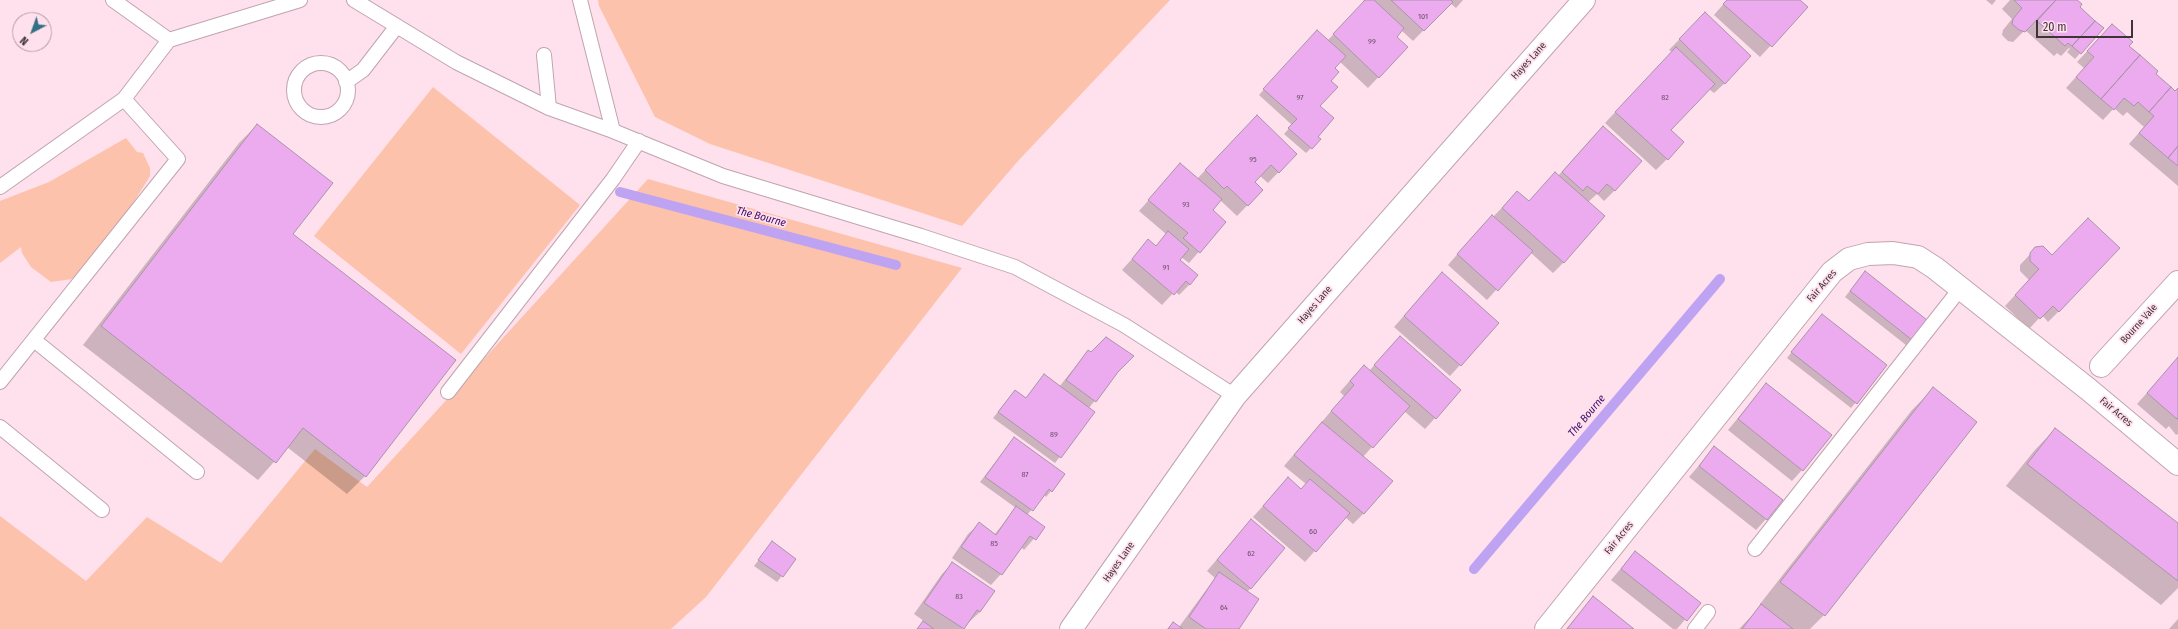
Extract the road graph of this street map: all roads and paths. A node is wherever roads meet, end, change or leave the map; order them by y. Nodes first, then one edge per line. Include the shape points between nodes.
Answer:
1 (114, 0) edge
2 (300, 0) edge
3 (354, 0) edge
4 (580, 0) edge
5 (1584, 0) edge
6 (397, 26) junction
7 (169, 40) junction
8 (544, 54) dead end
9 (346, 82) dead end
10 (124, 99) junction
11 (549, 108) junction
12 (613, 131) junction
13 (639, 141) junction
14 (0, 187) edge
15 (2178, 282) edge
16 (1960, 289) junction
17 (34, 340) junction
18 (2101, 366) dead end
19 (0, 382) edge
20 (448, 392) dead end
21 (1235, 396) junction
22 (0, 427) edge
23 (2178, 464) edge
24 (197, 472) dead end
25 (102, 510) dead end
26 (1755, 549) dead end
27 (1708, 612) dead end
28 (1072, 629) edge
29 (1546, 629) edge
30 (1694, 629) edge

1 - 7 lane
2 - 7 lane
3 - 6 lane
4 - 12 lane
5 - 21 street, Hayes Lane
6 - 9 lane via 363,70
6 - 11 lane via 456,62
7 - 10 lane
8 - 11 lane
10 - 14 lane
10 - 17 lane via 178,159
11 - 12 lane
12 - 13 lane
13 - 20 lane via 614,179
13 - 21 lane via 723,176 1014,267 1124,325
15 - 18 street, Bourne Vale
16 - 23 street, Fair Acres via 2088,389
16 - 26 lane
16 - 29 street, Fair Acres via 1918,257 1893,253 1868,254 1849,259 1832,272
17 - 19 lane
17 - 24 lane
21 - 28 street, Hayes Lane
22 - 25 lane
27 - 30 lane

